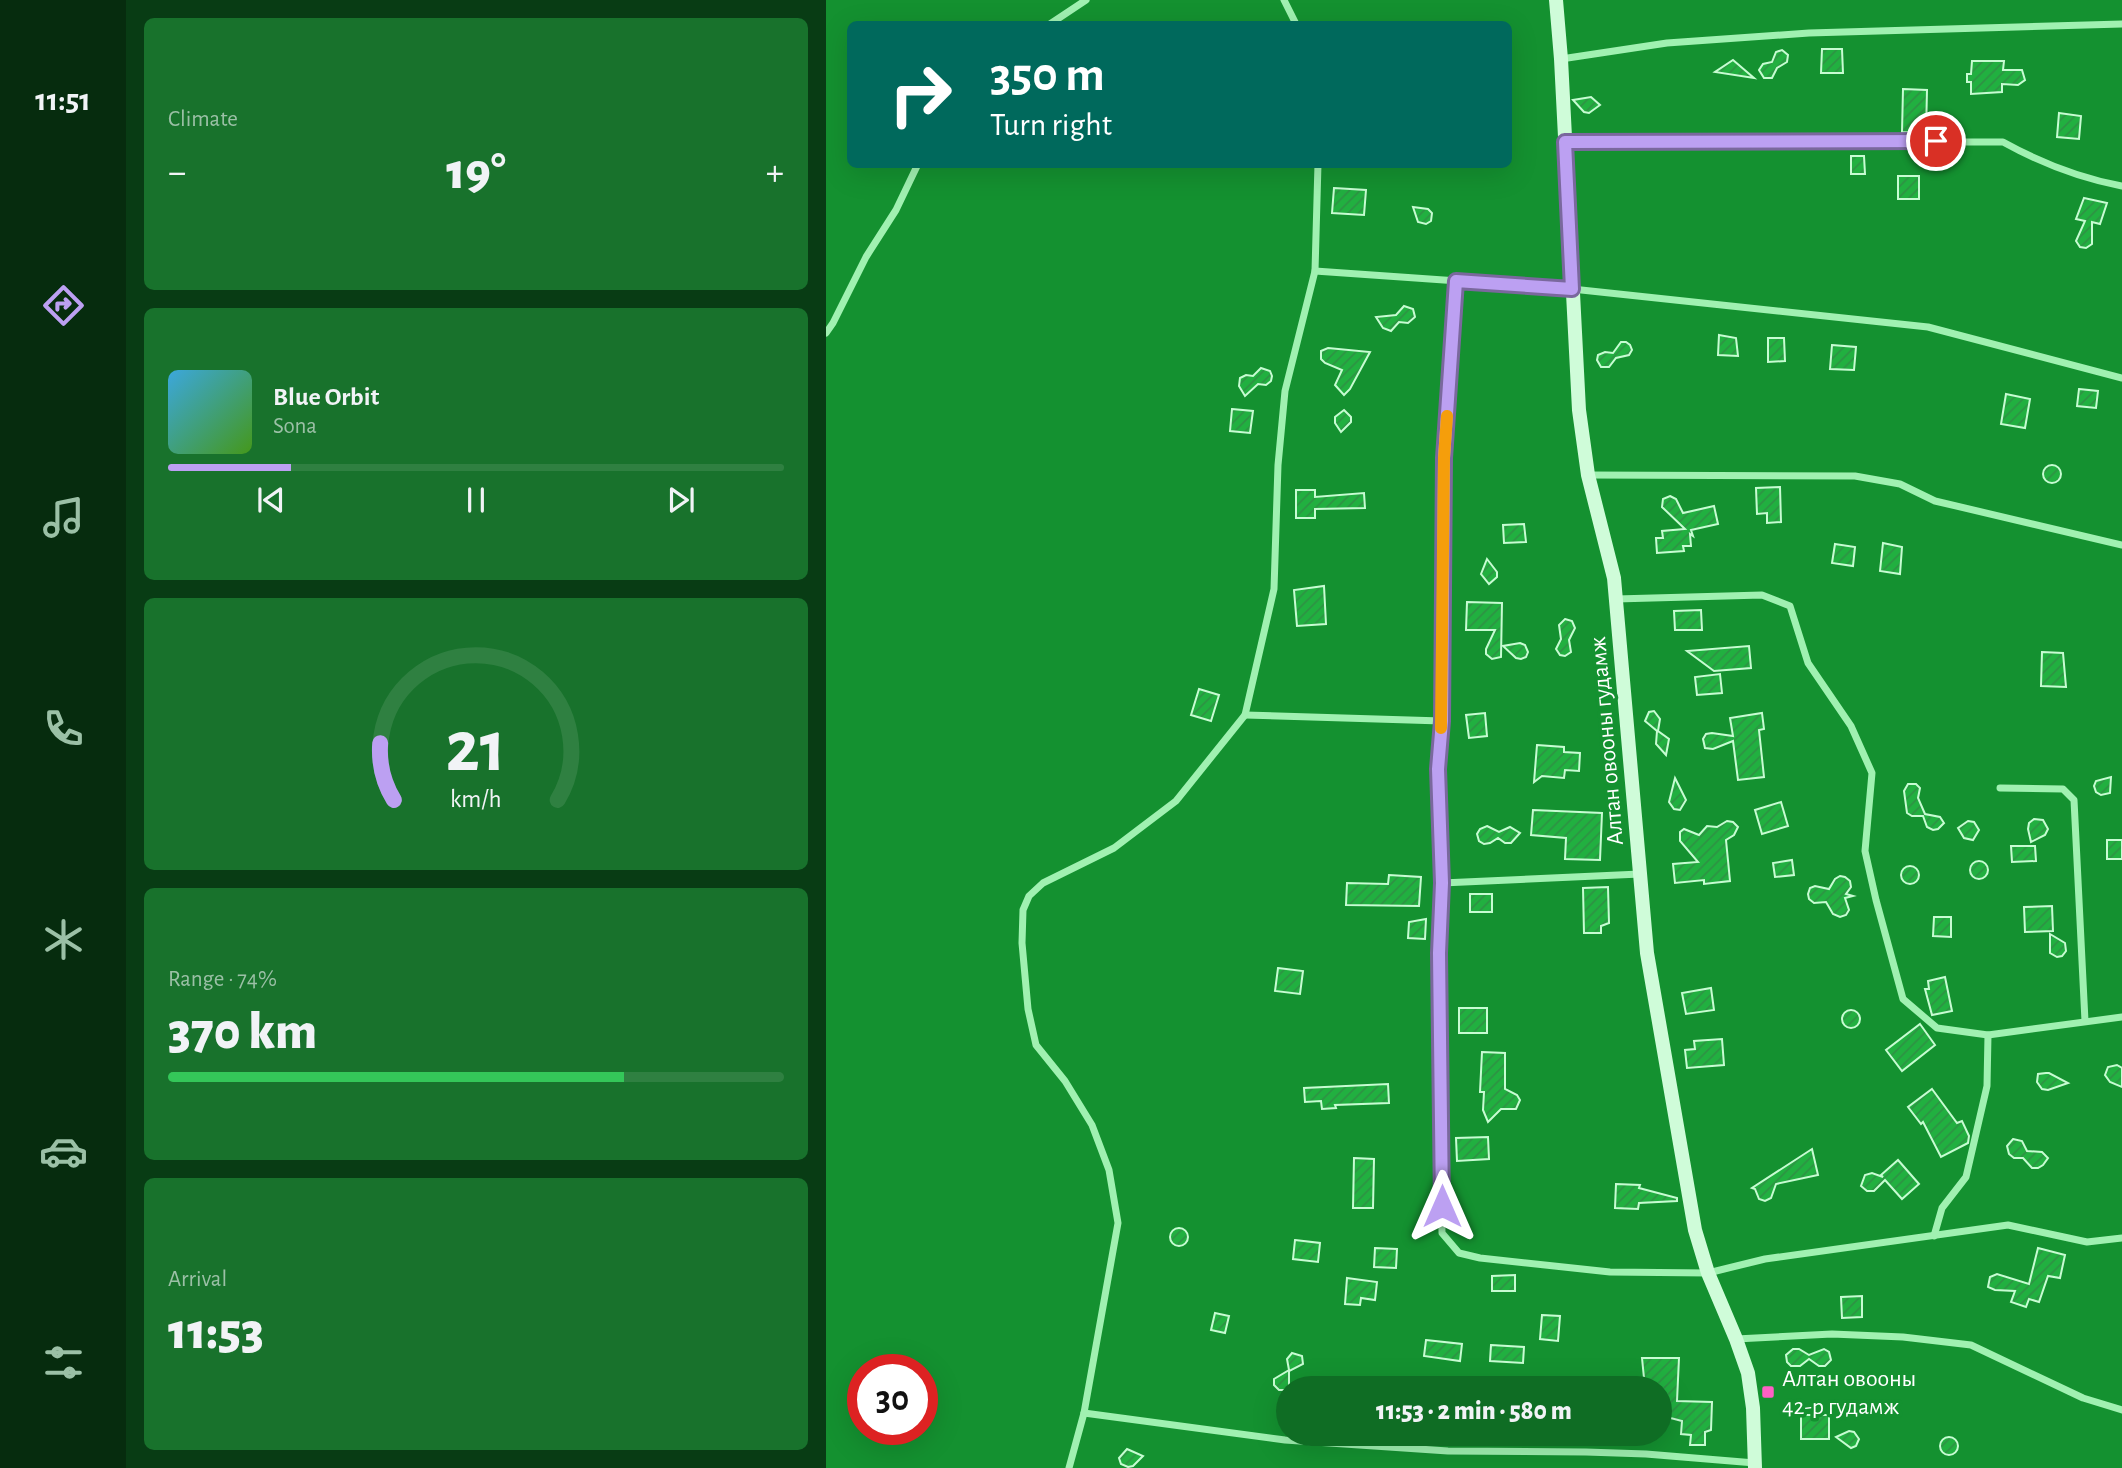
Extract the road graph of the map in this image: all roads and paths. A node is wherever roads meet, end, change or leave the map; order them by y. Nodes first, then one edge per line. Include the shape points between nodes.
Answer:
1 (1086, 0) edge
2 (1284, 0) edge
3 (1556, 0) edge
4 (1054, 21) edge
5 (1294, 21) edge
6 (2122, 24) edge
7 (1561, 59) junction
8 (1565, 142) junction
9 (916, 168) edge
10 (1318, 168) edge
11 (2122, 186) edge
12 (1315, 271) junction
13 (1456, 281) junction
14 (1572, 289) junction
15 (826, 333) edge
16 (2122, 378) edge
17 (1588, 475) junction
18 (2122, 545) edge
19 (1616, 598) junction
20 (1245, 715) junction
21 (1442, 721) junction
22 (2000, 788) dead end
23 (1641, 874) junction
24 (1442, 883) junction
25 (2122, 1017) edge
26 (2085, 1021) junction
27 (1988, 1035) junction
28 (1934, 1236) junction
29 (2122, 1238) edge
30 (1708, 1273) junction
31 (1737, 1339) junction
32 (2122, 1410) edge
33 (1084, 1413) junction
34 (1755, 1466) edge
35 (1069, 1468) edge

1 - 4 street
2 - 5 street
3 - 7 main road, Алтан овооны гудамж
6 - 7 street via 1809,33 1667,43
7 - 8 main road, Алтан овооны гудамж
8 - 11 street via 2003,142 2037,161
8 - 14 main road, Алтан овооны гудамж
9 - 15 street
10 - 12 street
12 - 13 street
12 - 20 street via 1285,391 1274,589
13 - 14 street
13 - 21 street via 1444,458
14 - 16 street via 1928,327
14 - 17 main road, Алтан овооны гудамж
17 - 18 street via 1855,476 1900,484 1935,501
17 - 19 main road, Алтан овооны гудамж
19 - 23 main road, Алтан овооны гудамж
19 - 27 street via 1762,595 1790,606 1808,663 1851,726 1872,773 1865,851 1903,999 1937,1028
20 - 21 street
20 - 33 street via 1176,801 1114,848 1043,883 1029,896 1023,910 1028,1009 1037,1045 1092,1125 1109,1170 1118,1223
21 - 24 street via 1438,769
22 - 26 street via 2063,789 2074,800
23 - 24 street
23 - 30 main road, Алтан овооны гудамж via 1650,965 1695,1230
24 - 30 street via 1442,1233 1459,1253 1480,1258 1610,1272
25 - 26 street
26 - 27 street
27 - 28 street via 1987,1086 1966,1177 1942,1208
28 - 29 street via 2008,1224 2087,1242
28 - 30 street via 1765,1259
30 - 31 main road, Алтан овооны гудамж
31 - 32 street via 1832,1334 1971,1345 2084,1398
31 - 34 main road, Алтан овооны гудамж via 1753,1408
33 - 34 street via 1285,1440 1448,1451 1646,1454
33 - 35 street

